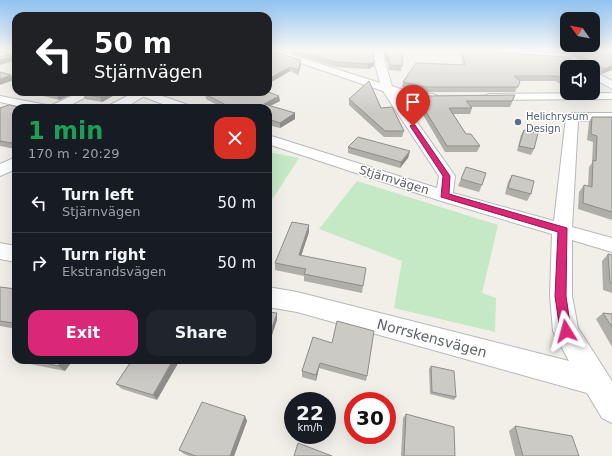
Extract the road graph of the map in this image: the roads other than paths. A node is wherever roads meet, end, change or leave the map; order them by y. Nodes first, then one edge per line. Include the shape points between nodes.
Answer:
1 (336, 71) edge
2 (382, 71) edge
3 (600, 78) edge
4 (612, 86) edge
5 (387, 88) junction
6 (81, 96) edge
7 (138, 96) edge
8 (152, 96) edge
9 (612, 96) edge
10 (447, 97) edge
11 (478, 97) edge
12 (0, 99) edge
13 (24, 104) edge
14 (64, 104) edge
15 (123, 104) edge
16 (173, 104) edge
17 (612, 117) edge
18 (272, 140) edge
19 (12, 164) edge
20 (0, 171) edge
21 (444, 196) junction
22 (563, 230) junction
23 (612, 245) edge
24 (0, 251) edge
25 (12, 253) edge
26 (272, 298) edge
27 (595, 381) junction
28 (612, 408) edge

1 - 5 street
2 - 5 street
3 - 4 street
5 - 10 street via 424,97
5 - 21 street via 446,176
6 - 14 street
7 - 15 street
8 - 16 street
9 - 11 street
12 - 13 street
17 - 22 street via 572,117
18 - 21 street, Stjärnvägen
19 - 20 street
21 - 22 street, Stjärnvägen
22 - 23 street, Stjärnvägen
22 - 27 street via 561,296 566,331
24 - 25 street
26 - 27 street, Norrskensvägen via 297,302
27 - 28 street

